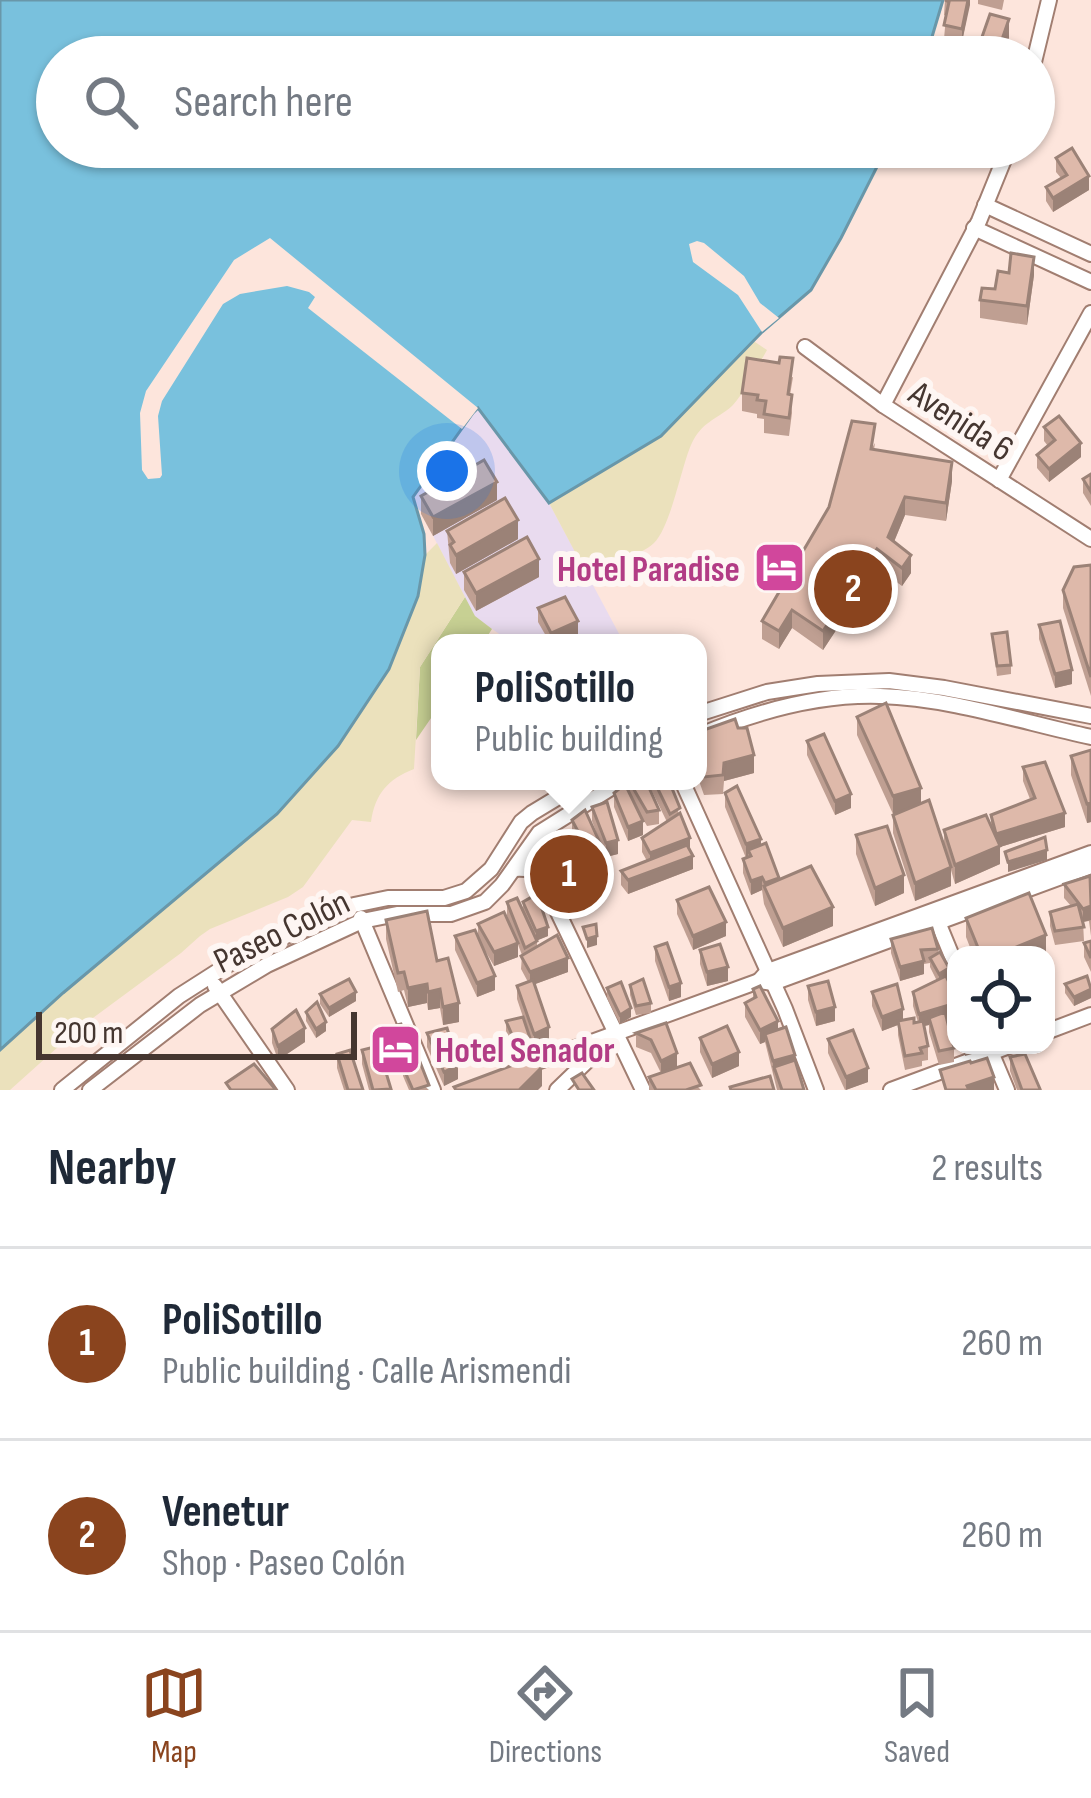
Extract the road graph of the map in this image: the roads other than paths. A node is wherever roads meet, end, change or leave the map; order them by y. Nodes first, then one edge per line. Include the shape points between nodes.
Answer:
1 (1049, 0) edge
2 (1040, 36) edge
3 (1000, 168) edge
4 (985, 205) junction
5 (974, 228) junction
6 (1091, 254) edge
7 (1091, 282) edge
8 (1091, 313) edge
9 (805, 347) dead end
10 (883, 405) junction
11 (999, 479) junction
12 (1091, 539) edge
13 (707, 711) edge
14 (1091, 716) edge
15 (707, 733) edge
16 (1091, 737) edge
17 (570, 790) edge
18 (608, 790) edge
19 (686, 790) edge
20 (521, 822) junction
21 (534, 839) junction
22 (1089, 859) edge
23 (514, 869) junction
24 (354, 905) junction
25 (936, 916) junction
26 (362, 921) junction
27 (948, 946) edge
28 (208, 977) junction
29 (766, 978) junction
30 (219, 992) junction
31 (1091, 1016) edge
32 (1055, 1029) edge
33 (616, 1034) junction
34 (978, 1054) edge
35 (992, 1054) edge
36 (504, 1074) edge
37 (62, 1090) edge
38 (90, 1090) edge
39 (287, 1090) edge
40 (433, 1090) edge
41 (557, 1090) edge
42 (643, 1090) edge
43 (816, 1090) edge
44 (891, 1090) edge
45 (1007, 1090) edge

1 - 2 street
3 - 4 street
4 - 5 street
4 - 6 street
5 - 7 street
5 - 10 street
8 - 11 street
9 - 10 street, Avenida 6
10 - 11 street, Avenida 6
11 - 12 street, Avenida 6
13 - 14 street via 767,692 890,681
15 - 16 street via 779,708 882,696
17 - 20 street, Paseo Colón
18 - 21 street, Paseo Colón
19 - 29 street
20 - 21 street
20 - 24 street, Paseo Colón via 466,891
21 - 23 street, Paseo Colón
22 - 25 street
23 - 26 street, Paseo Colón via 485,902 464,911
23 - 33 street via 539,875
24 - 26 street
24 - 28 street, Paseo Colón
25 - 27 street
25 - 29 street
26 - 30 street, Paseo Colón
26 - 40 street
28 - 30 street
28 - 37 street, Paseo Colón
29 - 33 street
29 - 43 street
30 - 38 street, Paseo Colón
30 - 39 street
31 - 32 street
33 - 36 street
33 - 41 street
33 - 42 street
34 - 44 street
35 - 45 street

